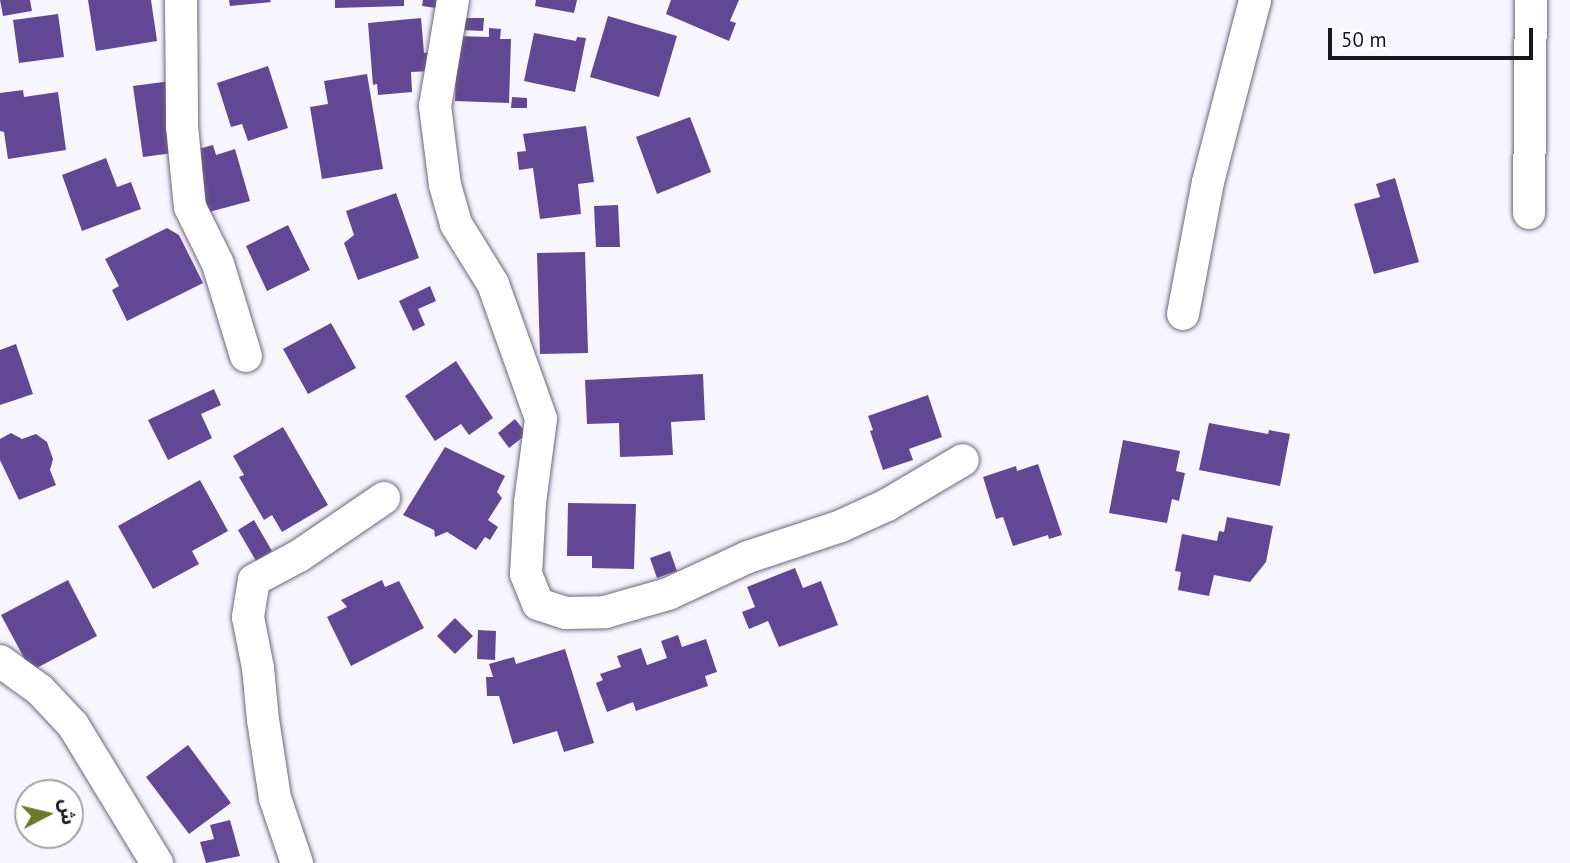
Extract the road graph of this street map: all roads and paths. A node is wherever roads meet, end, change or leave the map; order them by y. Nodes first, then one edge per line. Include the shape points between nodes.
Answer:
1 (181, 0) edge
2 (453, 0) edge
3 (1255, 0) edge
4 (1531, 0) edge
5 (1529, 213) dead end
6 (1183, 314) dead end
7 (246, 356) dead end
8 (963, 460) dead end
9 (384, 498) dead end
10 (0, 661) edge
11 (157, 863) edge
12 (297, 863) edge

1 - 7 street via 182,126 190,207 218,264
2 - 8 street via 435,106 445,185 456,224 493,284 541,419 526,574 538,604 566,613 605,612 668,594 748,557 841,526
3 - 6 street via 1208,182
4 - 5 street
9 - 12 street via 299,556 254,580 248,617 263,720 275,798
10 - 11 street via 40,690 73,725

